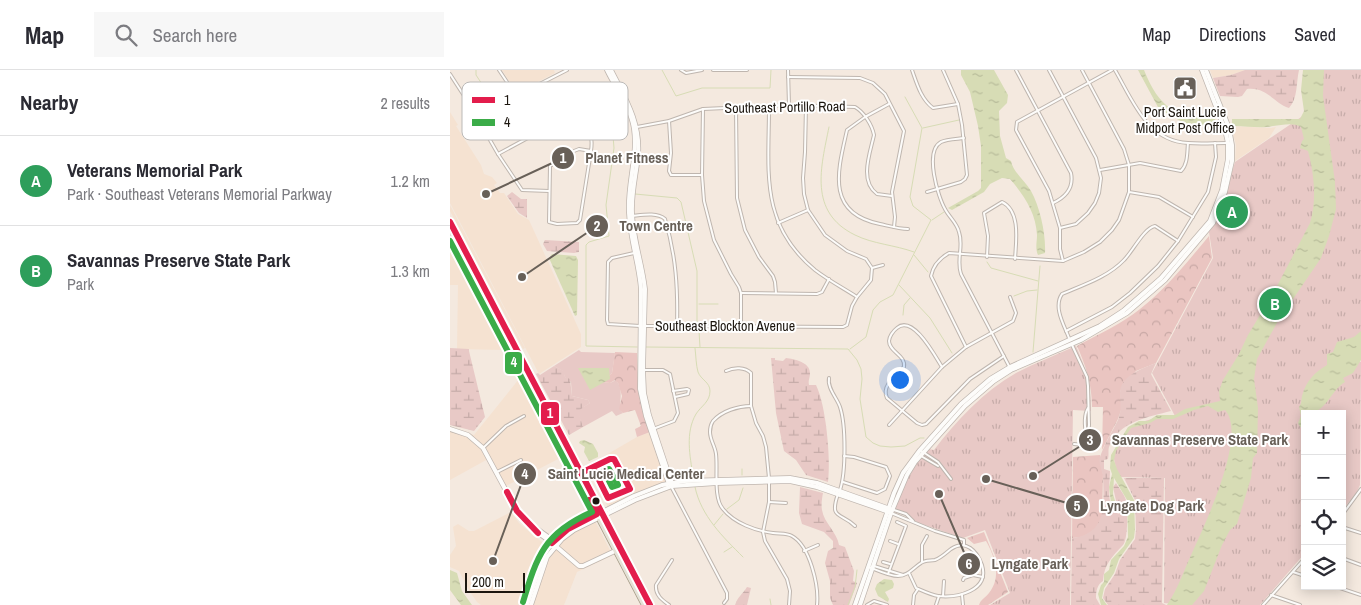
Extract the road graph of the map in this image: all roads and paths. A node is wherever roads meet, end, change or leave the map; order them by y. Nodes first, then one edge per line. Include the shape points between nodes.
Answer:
1 (499, 70) edge
2 (567, 70) edge
3 (609, 70) edge
4 (681, 70) edge
5 (702, 70) edge
6 (713, 70) edge
7 (747, 70) edge
8 (788, 70) edge
9 (912, 70) edge
10 (943, 70) edge
11 (1016, 70) edge
12 (1049, 70) edge
13 (1082, 70) edge
14 (1113, 70) edge
15 (1202, 70) edge
16 (1206, 70) edge
17 (450, 74) edge
18 (788, 77) junction
19 (507, 82) edge
20 (544, 82) edge
21 (616, 82) edge
22 (1089, 82) junction
23 (462, 93) edge
24 (1063, 97) junction
25 (890, 104) junction
26 (958, 104) junction
27 (628, 105) edge
28 (788, 105) junction
29 (769, 106) junction
30 (806, 106) junction
31 (736, 108) junction
32 (703, 109) junction
33 (1038, 111) junction
34 (865, 117) junction
35 (669, 121) junction
36 (635, 127) junction
37 (964, 138) junction
38 (490, 140) edge
39 (524, 140) edge
40 (592, 140) edge
41 (1188, 143) junction
42 (1215, 143) junction
43 (1230, 143) junction
44 (591, 151) junction
45 (498, 154) junction
46 (1129, 165) junction
47 (1100, 170) junction
48 (702, 175) junction
49 (936, 189) junction
50 (549, 191) junction
51 (927, 192) dead end
52 (1129, 192) junction
53 (892, 196) junction
54 (1052, 203) junction
55 (808, 210) junction
56 (630, 216) junction
57 (1193, 217) junction
58 (450, 222) edge
59 (778, 223) junction
60 (894, 227) junction
61 (1060, 228) junction
62 (908, 229) dead end
63 (450, 234) edge
64 (1178, 242) junction
65 (637, 252) junction
66 (960, 254) junction
67 (987, 257) junction
68 (1015, 259) junction
69 (1063, 261) junction
70 (883, 264) dead end
71 (872, 268) junction
72 (828, 279) junction
73 (741, 293) junction
74 (776, 293) junction
75 (857, 297) junction
76 (1010, 297) dead end
77 (484, 298) junction
78 (491, 301) junction
79 (488, 306) junction
80 (496, 310) junction
81 (642, 326) junction
82 (677, 326) junction
83 (741, 326) junction
84 (1066, 331) junction
85 (991, 332) junction
86 (1071, 342) junction
87 (966, 347) junction
88 (1004, 356) junction
89 (942, 366) junction
90 (1011, 369) junction
91 (641, 370) junction
92 (726, 371) dead end
93 (829, 378) dead end
94 (673, 391) junction
95 (674, 397) junction
96 (751, 406) junction
97 (1088, 408) junction
98 (545, 410) junction
99 (902, 410) junction
100 (524, 416) dead end
101 (888, 425) dead end
102 (1085, 427) junction
103 (1089, 427) junction
104 (450, 429) edge
105 (652, 430) junction
106 (1087, 440) junction
107 (1074, 444) dead end
108 (483, 448) junction
109 (920, 453) junction
110 (844, 456) junction
111 (930, 456) junction
112 (521, 460) dead end
113 (928, 460) junction
114 (939, 466) junction
115 (498, 472) junction
116 (951, 479) dead end
117 (769, 480) junction
118 (717, 481) junction
119 (843, 482) junction
120 (671, 484) junction
121 (1361, 490) edge
122 (839, 493) junction
123 (769, 502) junction
124 (786, 503) dead end
125 (1346, 510) edge
126 (890, 511) junction
127 (603, 514) junction
128 (598, 516) junction
129 (897, 522) dead end
130 (854, 526) dead end
131 (1346, 528) edge
132 (763, 532) junction
133 (1361, 533) edge
134 (927, 536) dead end
135 (890, 541) dead end
136 (552, 543) junction
137 (898, 544) junction
138 (818, 545) dead end
139 (964, 545) junction
140 (615, 550) junction
141 (804, 551) junction
142 (1346, 559) edge
143 (672, 560) dead end
144 (883, 562) dead end
145 (922, 562) junction
146 (1301, 562) edge
147 (891, 565) junction
148 (1361, 565) edge
149 (871, 566) junction
150 (888, 572) junction
151 (1292, 572) junction
152 (909, 573) junction
153 (1301, 575) edge
154 (983, 577) junction
155 (963, 580) dead end
156 (944, 581) dead end
157 (918, 589) junction
158 (1345, 590) edge
159 (962, 595) junction
160 (1271, 595) junction
161 (939, 596) junction
162 (943, 596) junction
163 (1361, 596) edge
164 (724, 603) dead end
165 (526, 605) edge
166 (531, 605) edge
167 (644, 605) edge
168 (650, 605) edge
169 (669, 605) edge
170 (789, 605) edge
171 (817, 605) edge
172 (854, 605) edge
173 (860, 605) edge
174 (867, 605) edge
175 (887, 605) edge
176 (913, 605) edge
177 (936, 605) edge
178 (963, 605) edge
179 (1263, 605) edge
180 (1300, 605) edge

1 - 19 street
2 - 20 street
3 - 21 street
4 - 5 street via 686,73
6 - 7 street
8 - 18 street
9 - 26 street via 927,103 933,108
10 - 26 street
11 - 33 street
12 - 24 street
13 - 22 street
14 - 22 street
14 - 41 street via 1144,121 1154,131
15 - 43 street
16 - 43 street via 1229,128
17 - 23 street
18 - 25 street via 866,80 882,91
18 - 28 street
22 - 24 street
22 - 46 street via 1124,148
24 - 33 street
24 - 47 street
25 - 34 street
25 - 53 street via 904,132
26 - 37 street
27 - 36 street
28 - 29 street, Southeast Portillo Road
28 - 30 street, Southeast Portillo Road
29 - 31 street, Southeast Portillo Road
29 - 59 street via 770,190
30 - 34 street, Southeast Portillo Road via 855,106
30 - 55 street via 803,178
31 - 32 street, Southeast Portillo Road
31 - 74 street via 737,198 745,230 773,276
32 - 35 street, Southeast Portillo Road
32 - 48 street
33 - 54 street via 1072,178 1066,195
33 - 54 street via 1017,122 1016,130 1049,191
34 - 53 street, Southeast Portillo Road via 874,135 868,184 877,194
34 - 60 street via 847,130 838,171 840,192 844,202 859,217
35 - 36 street, Southeast Portillo Road
35 - 48 street via 671,175
36 - 56 street via 636,156
37 - 49 street via 965,179
37 - 49 street via 938,144 933,161
38 - 45 street
39 - 45 street
40 - 44 street
41 - 42 street
41 - 46 street via 1181,171 1147,164
42 - 43 street
42 - 57 street via 1216,157 1208,192
43 - 86 street via 1222,190 1204,229 1141,296 1100,326
44 - 50 street via 574,151 552,163
44 - 50 street via 578,223 549,222
45 - 50 street via 522,190
46 - 47 street
46 - 52 street
47 - 61 street via 1095,203 1076,224
48 - 73 street via 704,201 714,240
49 - 51 street
49 - 66 street via 960,233
52 - 57 street via 1159,197
52 - 69 street via 1112,230 1100,242
53 - 60 street via 896,217
54 - 61 street
55 - 59 street
55 - 71 street via 826,235 866,260
56 - 65 street
56 - 82 street via 662,216 665,220 676,265
57 - 64 street
58 - 78 main road
59 - 72 street via 798,254
60 - 62 street
61 - 69 street
63 - 77 main road
64 - 84 street via 1130,293 1112,307
64 - 84 street via 1155,226 1150,227 1116,267 1062,294 1059,310
65 - 81 street via 645,289
65 - 81 street, Southeast Blockton Avenue via 608,262 608,324
66 - 67 street
66 - 85 street via 960,274
66 - 87 street via 944,256 931,276
67 - 68 street
67 - 68 street via 984,213 1002,202 1014,217
68 - 69 street
70 - 71 street
71 - 75 street via 871,280
72 - 74 street via 818,294
72 - 75 street
73 - 74 street
73 - 83 street
75 - 83 street, Southeast Blockton Avenue via 850,321 843,327
76 - 85 street via 1016,313 1013,320
77 - 78 main road
77 - 79 main road
78 - 80 main road
79 - 80 main road
79 - 98 main road via 540,407
80 - 98 main road
81 - 82 street, Southeast Blockton Avenue
81 - 91 street
82 - 83 street, Southeast Blockton Avenue
84 - 86 street
85 - 87 street
85 - 88 street
86 - 90 street
86 - 97 street via 1087,377
87 - 89 street
88 - 90 street
88 - 99 street via 970,379 926,424 917,423
89 - 99 street
89 - 99 street via 924,339 909,326 897,328 891,335 890,344 903,358 904,367 885,388 885,393
90 - 109 street via 965,406
91 - 94 street via 666,371 670,374
91 - 105 street
92 - 96 street via 732,368 750,371
93 - 110 street via 843,419
94 - 95 street
94 - 95 street via 689,391
95 - 105 street via 677,418
96 - 117 street via 766,448
96 - 118 street via 730,410 713,421 710,434 716,452
97 - 102 street
97 - 103 street
98 - 127 main road
98 - 128 main road
99 - 101 street
100 - 108 street via 506,426
102 - 103 street
102 - 106 street
103 - 106 street
104 - 108 street via 468,435
105 - 120 street
106 - 107 street via 1084,444
108 - 115 street
109 - 111 street
109 - 113 street
109 - 126 street
110 - 119 street
110 - 119 street via 886,467 890,476 885,489 877,493
111 - 113 street
111 - 114 street
112 - 115 street
113 - 114 street
114 - 116 street
115 - 136 street via 517,511
117 - 118 street
117 - 122 street via 802,483
117 - 123 street
118 - 120 street
118 - 132 street via 718,501 724,512
119 - 122 street
120 - 127 street
120 - 164 street via 727,593
121 - 125 street
122 - 126 street
122 - 130 street via 835,510 838,516
123 - 124 street
123 - 132 street
126 - 139 street via 964,540
126 - 149 street
127 - 128 street
127 - 168 main road
128 - 136 street via 568,529
128 - 140 main road
129 - 137 street via 906,526
131 - 133 street
132 - 141 street via 792,536
132 - 170 street via 787,579
134 - 145 street via 922,545
135 - 137 street
136 - 140 street via 579,566
136 - 165 street via 544,555
136 - 166 street
137 - 147 street
138 - 141 street
139 - 145 street via 956,546 935,560
139 - 154 street via 975,551 982,565
140 - 167 main road
141 - 171 street via 817,584
142 - 148 street
143 - 169 street via 656,585 661,599
144 - 147 street
145 - 152 street
146 - 151 street
147 - 150 street
149 - 150 street
149 - 172 street
149 - 173 street
150 - 152 street via 896,576
151 - 153 street
151 - 160 street
152 - 157 street
154 - 155 street via 971,576
154 - 159 street via 977,588
156 - 162 street
157 - 161 street
157 - 176 street
158 - 163 street
159 - 162 street
159 - 178 street
160 - 179 street
160 - 180 street
161 - 162 street
161 - 177 street
174 - 175 street via 874,601

